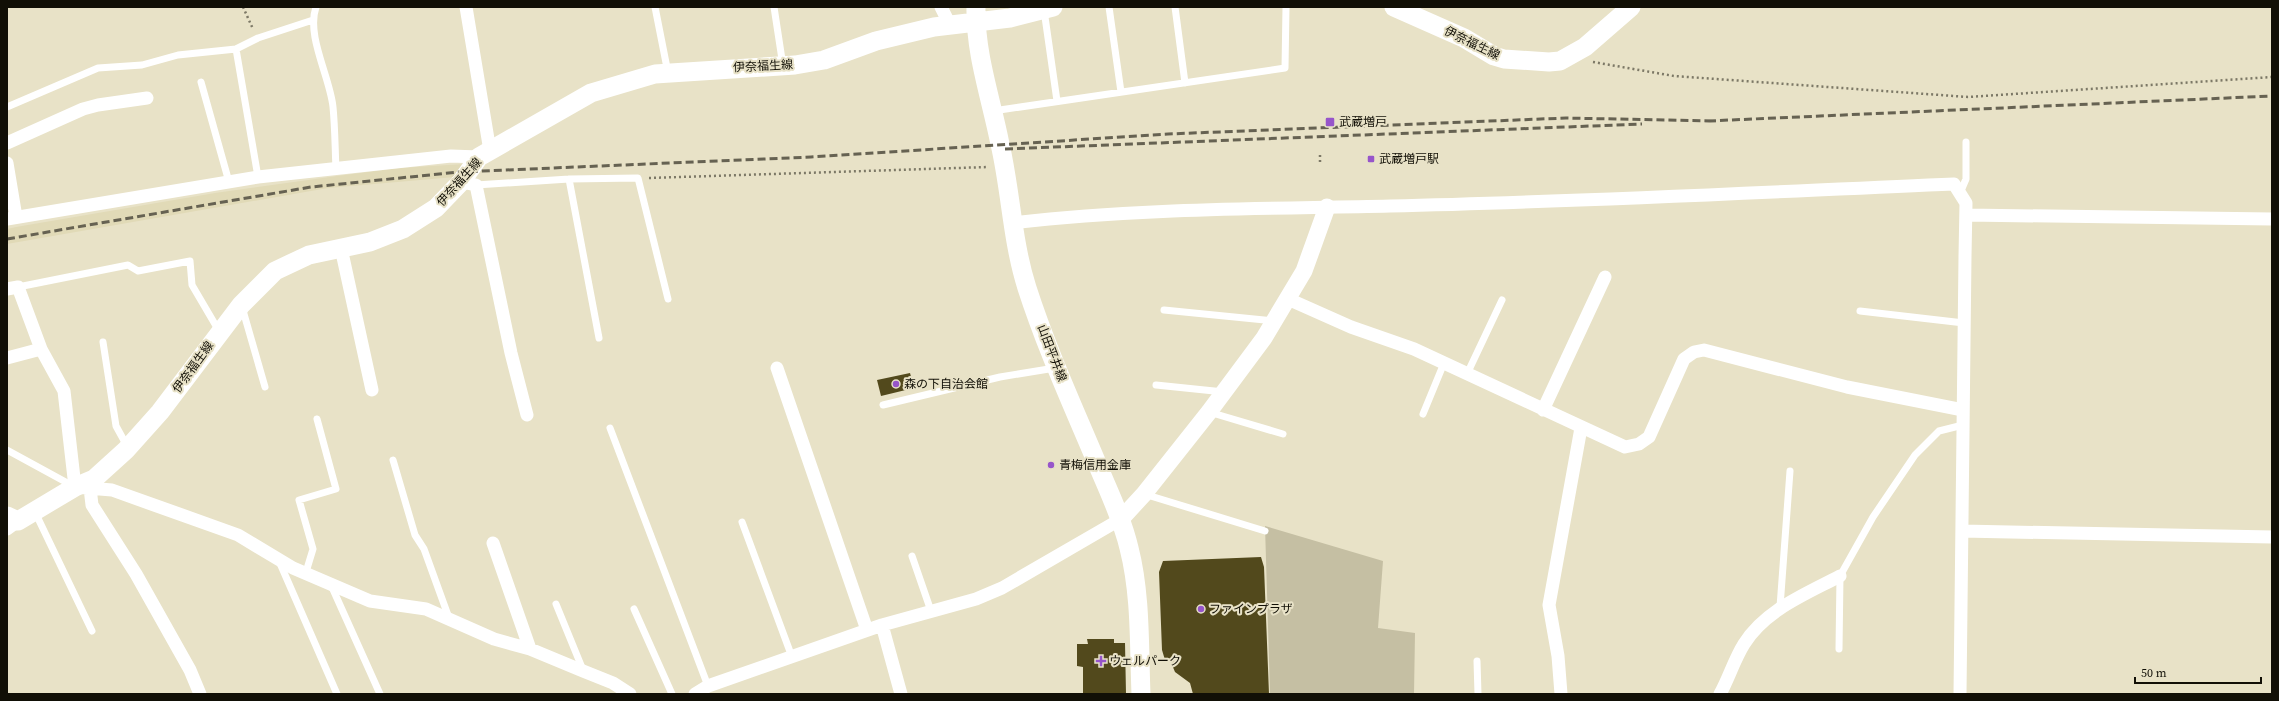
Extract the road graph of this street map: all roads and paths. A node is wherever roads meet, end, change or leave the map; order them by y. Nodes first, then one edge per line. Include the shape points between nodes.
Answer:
1 (243, 7) edge
2 (316, 7) edge
3 (466, 7) edge
4 (654, 7) edge
5 (774, 7) edge
6 (941, 7) edge
7 (1109, 7) edge
8 (1175, 7) edge
9 (1286, 7) edge
10 (1394, 7) edge
11 (1631, 7) edge
12 (1048, 8) edge
13 (976, 14) edge
14 (313, 20) junction
15 (950, 25) junction
16 (258, 38) junction
17 (236, 49) junction
18 (783, 66) junction
19 (1620, 68) dead end
20 (668, 73) junction
21 (2272, 77) edge
22 (201, 82) dead end
23 (1185, 83) junction
24 (1122, 92) junction
25 (147, 98) dead end
26 (1057, 101) junction
27 (7, 108) edge
28 (993, 111) junction
29 (1966, 142) dead end
30 (7, 143) edge
31 (485, 154) junction
32 (1320, 155) dead end
33 (7, 163) edge
34 (1320, 165) dead end
35 (1003, 166) junction
36 (336, 169) junction
37 (258, 177) junction
38 (638, 178) junction
39 (569, 180) junction
40 (229, 182) junction
41 (469, 184) junction
42 (1960, 193) junction
43 (1327, 207) junction
44 (1967, 215) junction
45 (11, 218) edge
46 (2272, 219) edge
47 (1012, 223) junction
48 (341, 248) junction
49 (1605, 277) dead end
50 (12, 288) edge
51 (668, 298) dead end
52 (1288, 299) junction
53 (1502, 300) dead end
54 (241, 305) junction
55 (1164, 310) dead end
56 (1860, 311) dead end
57 (1274, 321) junction
58 (1964, 323) junction
59 (219, 332) junction
60 (599, 338) dead end
61 (103, 342) dead end
62 (41, 349) junction
63 (7, 358) edge
64 (1444, 363) junction
65 (1057, 367) junction
66 (777, 368) dead end
67 (1467, 374) junction
68 (1156, 385) dead end
69 (265, 387) dead end
70 (372, 390) dead end
71 (1224, 392) junction
72 (883, 405) dead end
73 (1543, 410) junction
74 (1963, 410) junction
75 (1209, 412) junction
76 (1423, 414) dead end
77 (527, 415) dead end
78 (318, 419) dead end
79 (1963, 425) junction
80 (610, 428) dead end
81 (1582, 428) junction
82 (1283, 434) dead end
83 (128, 448) junction
84 (7, 450) edge
85 (393, 460) dead end
86 (1790, 471) dead end
87 (83, 487) junction
88 (1144, 494) junction
89 (35, 512) junction
90 (1121, 520) junction
91 (11, 522) edge
92 (742, 522) dead end
93 (1265, 532) dead end
94 (1962, 532) junction
95 (2272, 537) edge
96 (493, 543) dead end
97 (912, 556) dead end
98 (278, 559) junction
99 (306, 572) junction
100 (1840, 576) junction
101 (331, 585) junction
102 (556, 604) dead end
103 (1780, 607) junction
104 (634, 609) dead end
105 (931, 611) junction
106 (449, 618) junction
107 (882, 625) junction
108 (867, 630) junction
109 (92, 631) dead end
110 (530, 649) junction
111 (1839, 649) dead end
112 (792, 657) junction
113 (1477, 661) dead end
114 (583, 671) junction
115 (708, 686) junction
116 (200, 694) edge
117 (336, 694) edge
118 (380, 694) edge
119 (630, 694) edge
120 (672, 694) edge
121 (695, 694) edge
122 (901, 694) edge
123 (1141, 694) edge
124 (1478, 694) edge
125 (1561, 694) edge
126 (1720, 694) edge
127 (1960, 694) edge

1 - 16 path
2 - 14 lane
3 - 31 street
4 - 20 lane
5 - 18 lane
6 - 15 street
7 - 24 lane
8 - 23 lane
9 - 23 lane via 1285,68
10 - 11 main road, 伊奈福生線 via 1464,38 1494,56 1549,62 1560,61 1584,47
12 - 13 main road, 伊奈福生線 via 1010,18
12 - 26 lane
13 - 15 main road, 伊奈福生線
13 - 28 main road, 山田平井線 via 981,64
14 - 16 lane
14 - 36 lane via 333,106
15 - 18 main road, 伊奈福生線 via 876,41 824,60
16 - 17 lane
17 - 27 lane via 178,55 142,65 98,68
17 - 37 lane
18 - 20 main road, 伊奈福生線
19 - 21 path via 1674,76 1968,97
20 - 31 main road, 伊奈福生線 via 655,74 590,93
22 - 40 lane
23 - 24 lane
24 - 26 lane
25 - 30 street via 83,109
26 - 28 lane
28 - 35 main road, 山田平井線
29 - 42 lane via 1966,179
31 - 36 street
31 - 41 main road, 伊奈福生線
32 - 34 path
33 - 45 street
35 - 38 path
35 - 47 main road, 山田平井線
36 - 37 street
37 - 40 street
38 - 39 lane
38 - 51 lane
39 - 41 lane
39 - 60 lane
40 - 45 street
41 - 48 main road, 伊奈福生線 via 403,229 370,242
41 - 77 street
42 - 43 street via 1954,184
42 - 44 street via 1966,203
43 - 47 street via 1142,213
43 - 52 street via 1304,271
44 - 46 street
44 - 58 street
47 - 65 main road, 山田平井線 via 1027,288
48 - 54 main road, 伊奈福生線 via 309,255 275,271
48 - 70 street
49 - 73 street
50 - 59 lane via 128,265 138,271 190,261 192,285
50 - 62 street
52 - 57 street
52 - 64 street
53 - 67 lane
54 - 59 main road, 伊奈福生線
54 - 69 lane
55 - 57 lane
56 - 58 lane
57 - 71 street
58 - 74 street
59 - 83 main road, 伊奈福生線 via 160,412
61 - 83 lane via 116,426
62 - 63 street
62 - 87 street via 64,391
64 - 67 street
64 - 76 lane
65 - 72 lane via 1000,377
65 - 90 main road, 山田平井線
66 - 108 street
67 - 73 street
68 - 71 lane
71 - 75 street
73 - 81 street
74 - 79 street
74 - 81 street via 1847,387 1704,350 1694,352 1684,359 1649,438 1639,444 1625,447
75 - 82 lane
75 - 88 street
78 - 99 lane via 336,489 299,500 313,549
79 - 94 street
79 - 100 lane via 1939,431 1915,454 1873,517
80 - 115 lane
81 - 125 street via 1549,605 1558,656
83 - 87 main road, 伊奈福生線
84 - 87 lane
85 - 106 lane via 415,535 424,549
86 - 103 lane
87 - 89 main road, 伊奈福生線
87 - 98 street via 112,490 238,535
87 - 116 street via 136,574 190,670
88 - 90 street
88 - 93 lane
89 - 91 main road, 伊奈福生線
89 - 109 lane
90 - 105 street via 1002,588 976,599
90 - 123 main road, 山田平井線 via 1130,548 1136,586
92 - 112 lane
94 - 95 street
94 - 127 street
96 - 110 street
97 - 105 lane
98 - 99 street
98 - 117 lane
99 - 101 street
100 - 103 street
100 - 111 lane
101 - 106 street via 370,601 426,609
101 - 118 lane
102 - 114 lane
103 - 126 street via 1744,644
104 - 120 lane
105 - 107 street
106 - 110 street via 494,639
107 - 108 street
107 - 122 street
108 - 112 street
110 - 114 street
112 - 115 street
113 - 124 lane
114 - 119 street via 613,683
115 - 121 street

